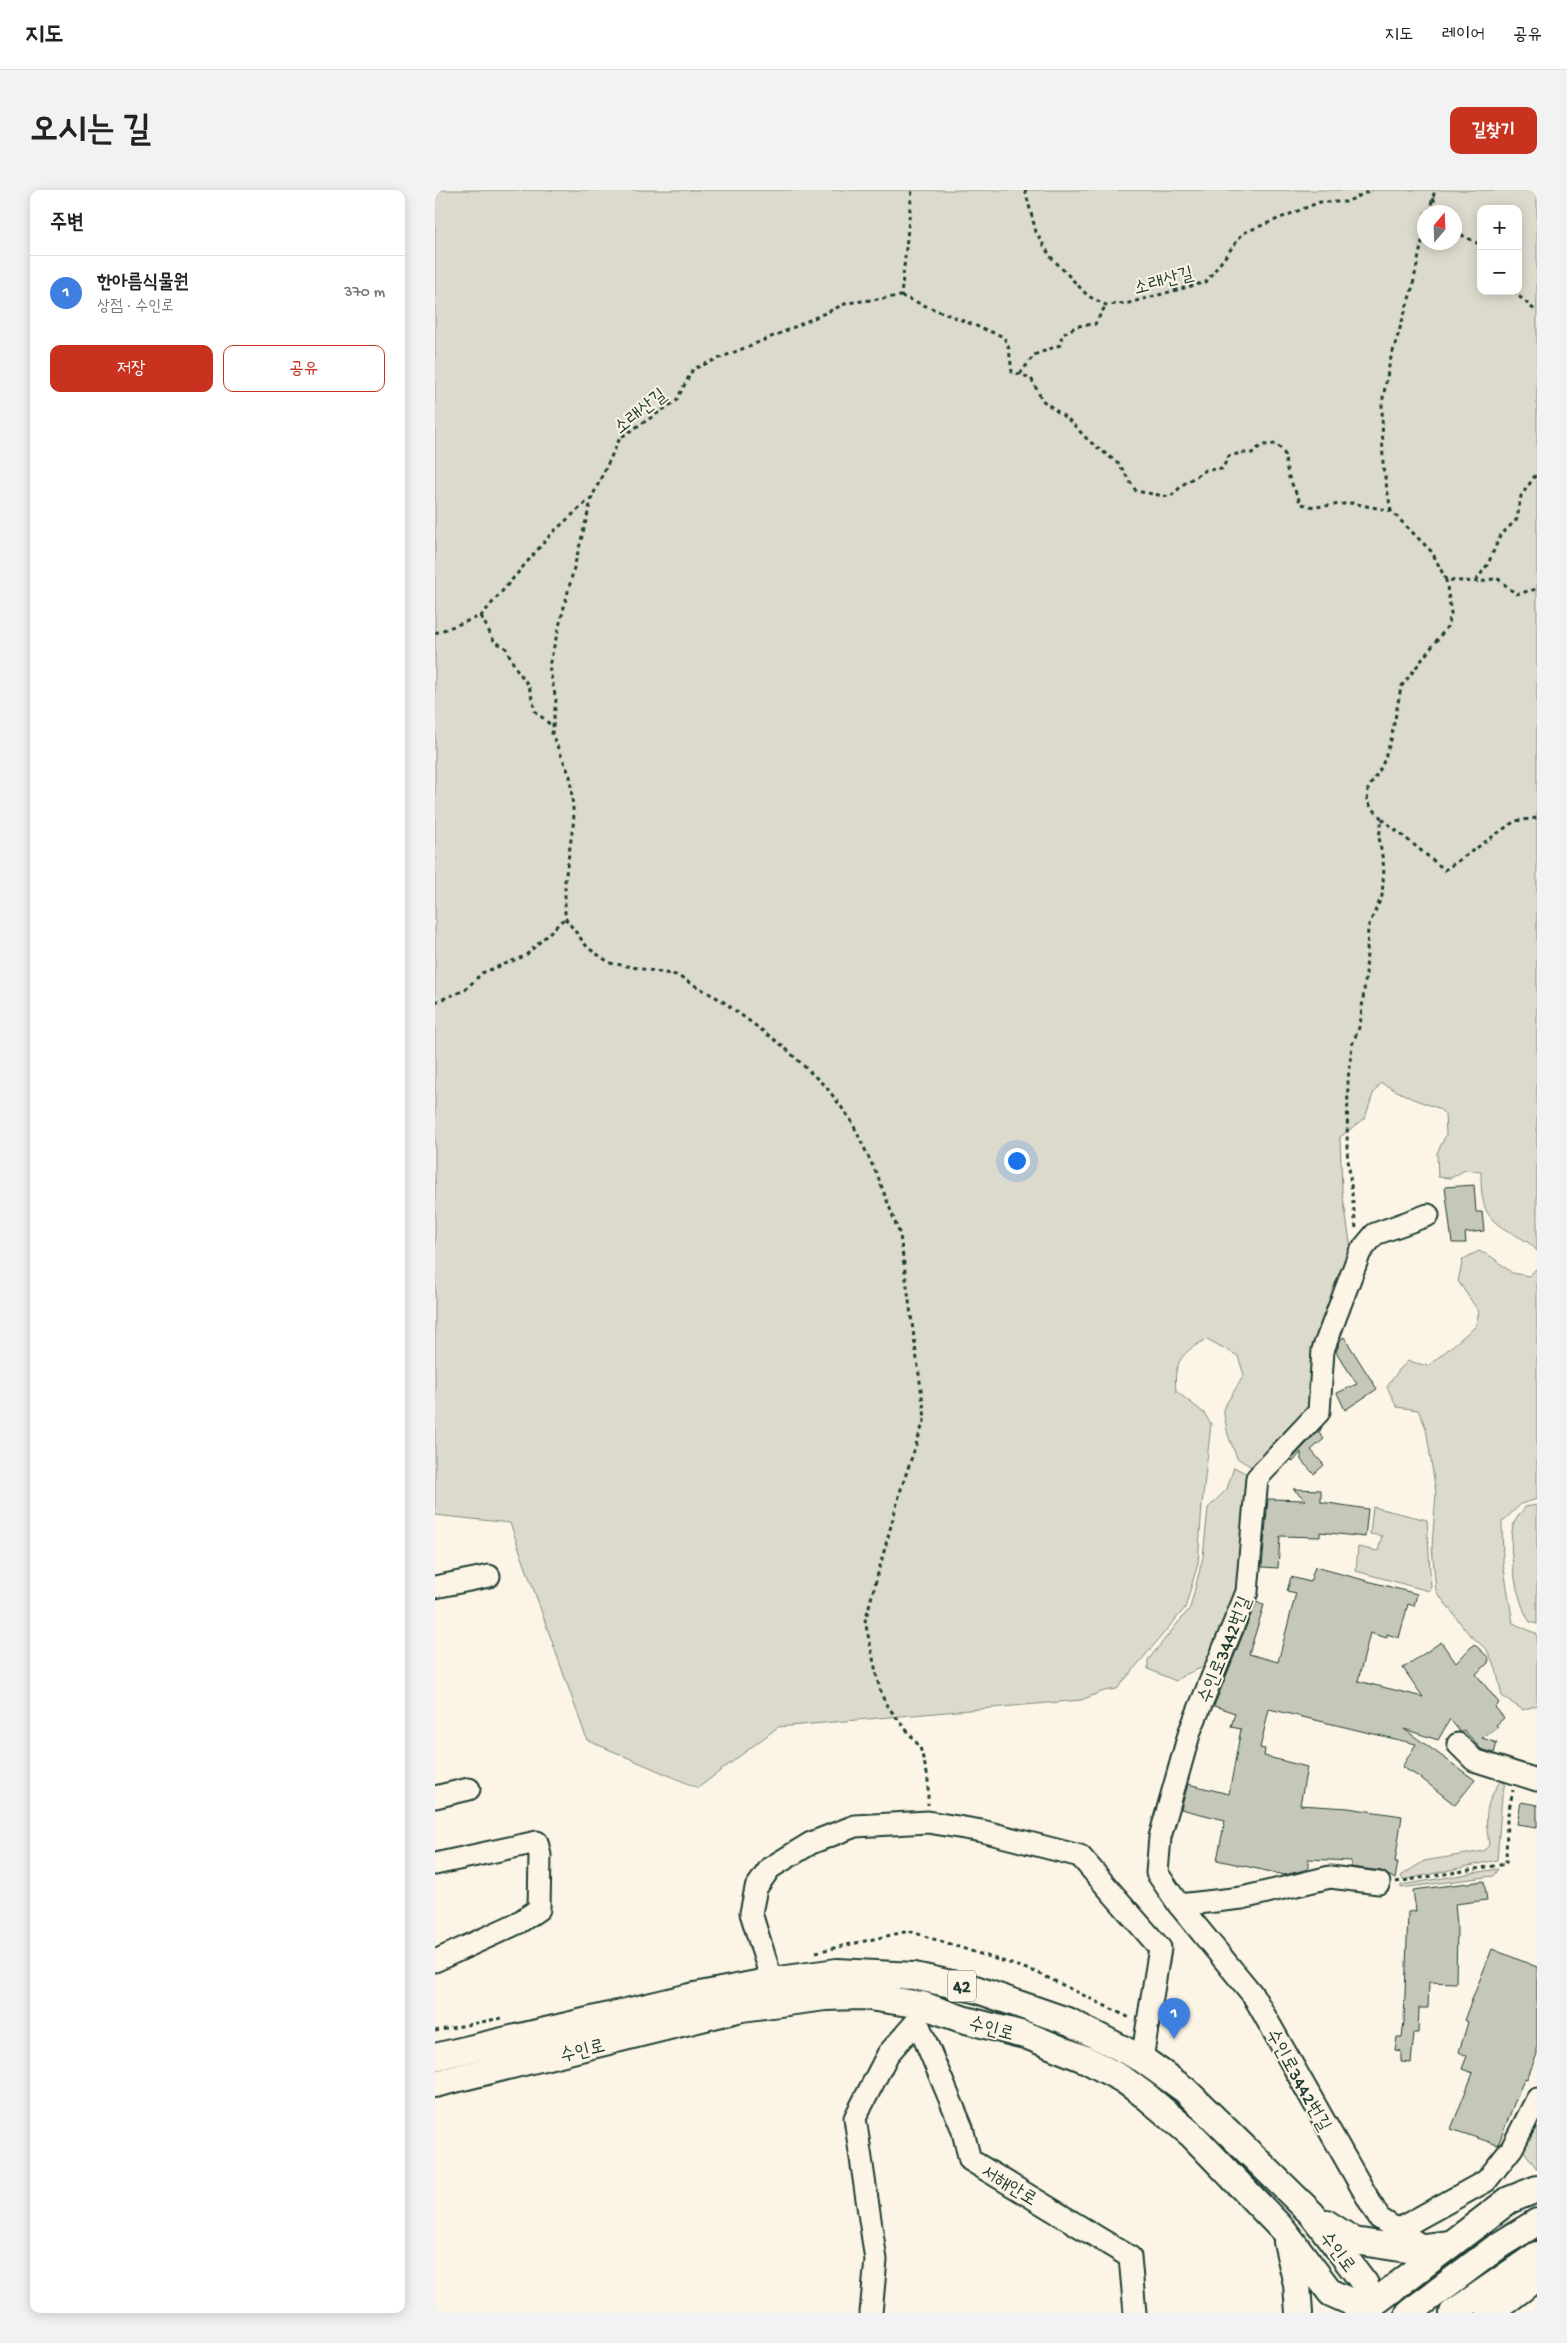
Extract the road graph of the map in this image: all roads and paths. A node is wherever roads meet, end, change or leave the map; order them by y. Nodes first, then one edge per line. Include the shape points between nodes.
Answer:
1 (912, 190) edge
2 (1025, 190) edge
3 (1372, 190) edge
4 (1435, 190) edge
5 (1433, 197) junction
6 (1431, 205) edge
7 (1437, 205) edge
8 (1462, 235) edge
9 (1477, 243) edge
10 (1421, 250) edge
11 (1518, 295) edge
12 (901, 296) junction
13 (1106, 305) junction
14 (1537, 312) edge
15 (1020, 374) junction
16 (1537, 473) edge
17 (593, 497) junction
18 (1391, 511) junction
19 (1446, 580) junction
20 (1475, 581) junction
21 (1537, 589) edge
22 (481, 616) junction
23 (435, 633) edge
24 (553, 727) junction
25 (1537, 818) edge
26 (1382, 819) junction
27 (565, 918) junction
28 (435, 1002) edge
29 (1429, 1215) dead end
30 (1360, 1252) junction
31 (489, 1576) dead end
32 (435, 1587) edge
33 (1458, 1744) dead end
34 (1527, 1778) edge
35 (469, 1788) dead end
36 (435, 1797) edge
37 (928, 1822) junction
38 (435, 1864) edge
39 (1379, 1883) joint
40 (1179, 1905) junction
41 (435, 1961) edge
42 (772, 1981) junction
43 (920, 2013) junction
44 (435, 2057) edge
45 (1142, 2059) junction
46 (435, 2084) edge
47 (1537, 2099) edge
48 (1537, 2189) edge
49 (1311, 2214) junction
50 (1537, 2222) edge
51 (1397, 2230) junction
52 (1285, 2232) junction
53 (1451, 2244) junction
54 (1424, 2247) junction
55 (1537, 2255) edge
56 (1533, 2279) edge
57 (1367, 2312) edge
58 (871, 2313) edge
59 (1135, 2313) edge
60 (1299, 2313) edge
61 (1409, 2313) edge
62 (1453, 2313) edge
63 (1490, 2313) edge
64 (1523, 2313) edge

1 - 12 path
2 - 13 path via 1036,232 1050,256 1088,296
3 - 13 path, 소래산길 via 1346,202 1320,202 1243,233 1206,282 1129,303
4 - 5 path
5 - 6 path
5 - 7 path
8 - 9 path
10 - 18 path via 1390,361 1382,403 1383,466
11 - 14 path
12 - 15 path via 1003,337 1013,372
12 - 17 path, 소래산길 via 847,302 693,369 676,401 620,438
13 - 15 path via 1095,324 1077,326 1062,334 1060,345 1034,355
15 - 18 path via 1031,378 1042,400 1119,464 1136,491 1170,497 1206,470 1222,469 1229,456 1252,453 1262,445 1277,444 1284,453 1288,475 1301,504 1315,507 1351,503
16 - 20 path via 1521,496 1517,519 1500,536 1488,564
17 - 22 path, 소래산길 via 551,534
17 - 24 path via 549,666 556,700
18 - 19 path via 1432,552
19 - 20 path
19 - 26 path via 1451,613 1447,627 1401,687 1391,740 1382,766 1368,789 1367,802
20 - 21 path via 1497,578 1516,594
22 - 23 path, 소래산길
22 - 24 path via 494,641 507,648 515,667 529,686 535,710
24 - 27 path via 552,734 570,776 574,819 565,881
25 - 26 path via 1515,821 1445,870
26 - 30 path via 1379,837 1384,868 1382,896 1368,927 1360,1025 1348,1079 1347,1151
27 - 28 path via 525,956 482,973 465,990
27 - 37 path via 588,948 610,963 676,975 721,1000 783,1046 827,1088 851,1120 878,1177 900,1235 925,1418 901,1489 865,1620 885,1703 920,1747 928,1777
29 - 30 street, 수인로3442번길 via 1375,1234
30 - 40 street, 수인로3442번길 via 1323,1350 1319,1412 1257,1478 1247,1592 1190,1731 1160,1837 1157,1873
31 - 32 street
33 - 34 street via 1474,1760
34 - 39 path via 1507,1819 1506,1864
35 - 36 street
37 - 42 street via 855,1826 811,1843 770,1868 755,1888 751,1912
37 - 45 street via 982,1831 1080,1856 1160,1948
38 - 41 street via 537,1842 540,1855 539,1909 518,1923
39 - 40 street via 1330,1877 1242,1898
40 - 51 street, 수인로3442번길 via 1253,1995 1379,2218
42 - 44 main road, 수인로 / 42
42 - 45 main road, 수인로 / 42 via 837,1972 914,1976 975,1989 1070,2022
43 - 46 main road, 수인로 / 42 via 862,1996 825,1997 742,2008
43 - 52 main road, 수인로 / 42 via 962,2019 1028,2036 1087,2060 1124,2080 1192,2135
43 - 58 street via 888,2054 855,2118 876,2260
43 - 59 street, 서해안로 via 963,2128 970,2160 1130,2257
45 - 49 main road, 수인로 / 42 via 1185,2090
47 - 51 street via 1513,2148 1486,2181
48 - 53 main road via 1509,2200
49 - 54 main road via 1354,2241 1407,2249
49 - 57 main road, 수인로 / 42 via 1365,2284
50 - 61 main road via 1498,2246
51 - 54 street, 수인로3442번길
52 - 57 main road, 수인로 / 42 via 1331,2293
52 - 60 main road via 1297,2284
53 - 54 main road
53 - 57 main road
55 - 62 main road
56 - 63 main road
56 - 64 main road

